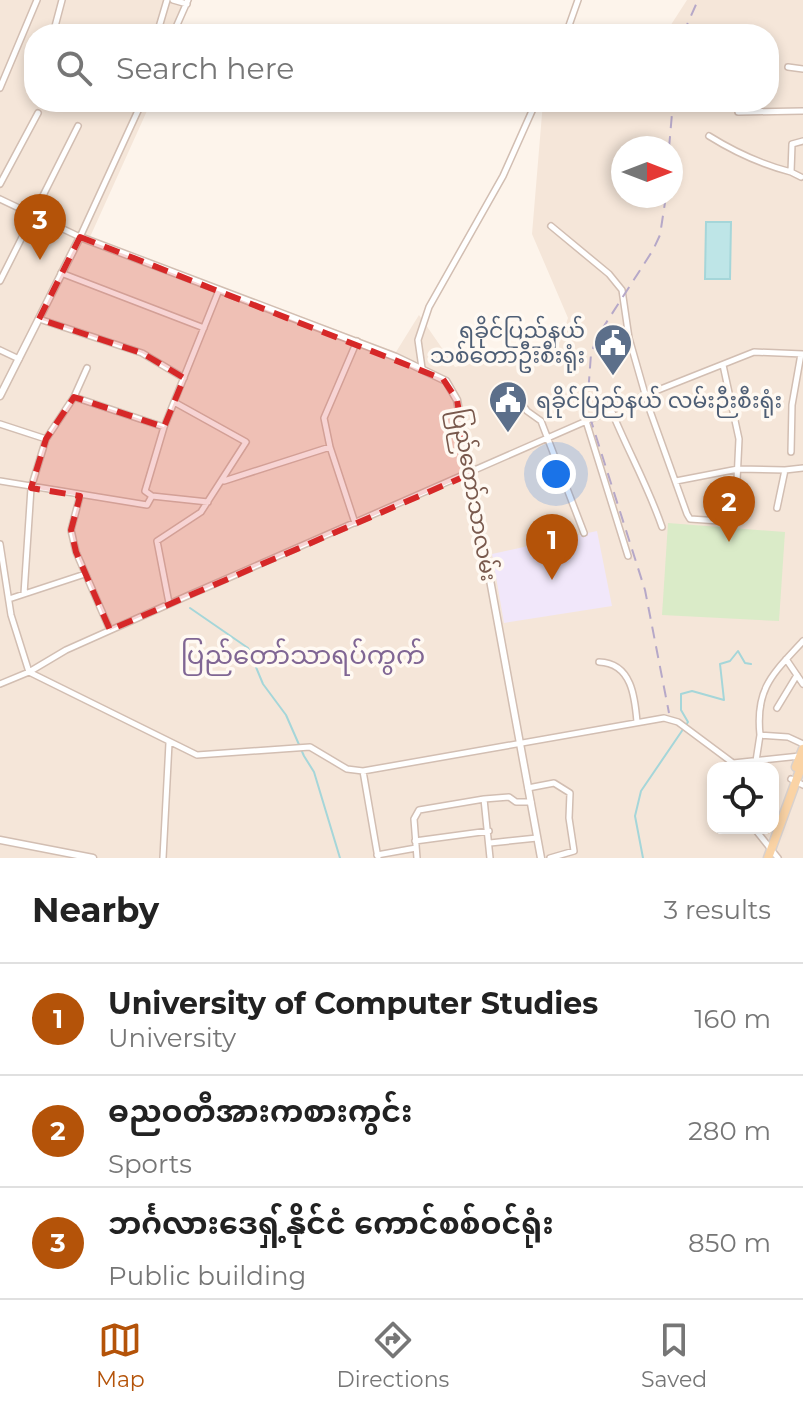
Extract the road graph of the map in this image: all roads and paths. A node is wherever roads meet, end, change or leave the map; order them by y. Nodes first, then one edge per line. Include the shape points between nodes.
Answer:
1 (37, 0) edge
2 (62, 0) edge
3 (167, 0) edge
4 (173, 0) edge
5 (578, 0) edge
6 (187, 2) edge
7 (27, 24) edge
8 (56, 24) edge
9 (160, 24) edge
10 (177, 24) edge
11 (570, 24) edge
12 (24, 31) edge
13 (788, 67) dead end
14 (803, 69) edge
15 (0, 87) edge
16 (779, 111) edge
17 (803, 111) edge
18 (137, 112) edge
19 (532, 112) edge
20 (38, 113) dead end
21 (78, 126) dead end
22 (709, 136) dead end
23 (803, 141) edge
24 (791, 172) junction
25 (801, 177) edge
26 (0, 184) edge
27 (0, 199) edge
28 (31, 215) junction
29 (551, 226) dead end
30 (80, 237) junction
31 (61, 273) junction
32 (0, 281) edge
33 (219, 290) junction
34 (39, 319) junction
35 (204, 328) junction
36 (357, 341) junction
37 (0, 350) edge
38 (802, 354) edge
39 (19, 359) junction
40 (723, 365) junction
41 (87, 368) dead end
42 (422, 368) junction
43 (184, 378) junction
44 (510, 386) dead end
45 (648, 394) junction
46 (0, 396) edge
47 (74, 397) junction
48 (174, 402) junction
49 (612, 412) junction
50 (792, 412) junction
51 (803, 412) edge
52 (586, 421) junction
53 (0, 424) edge
54 (164, 427) junction
55 (549, 438) junction
56 (46, 439) junction
57 (330, 447) junction
58 (791, 452) dead end
59 (803, 468) edge
60 (738, 469) junction
61 (785, 470) junction
62 (470, 474) junction
63 (0, 481) edge
64 (224, 481) junction
65 (676, 481) junction
66 (31, 488) junction
67 (80, 496) junction
68 (152, 496) junction
69 (208, 502) junction
70 (777, 508) dead end
71 (355, 523) junction
72 (662, 527) dead end
73 (584, 533) dead end
74 (0, 544) edge
75 (628, 556) dead end
76 (85, 574) junction
77 (24, 594) junction
78 (9, 599) junction
79 (169, 603) junction
80 (110, 630) junction
81 (803, 641) edge
82 (786, 659) junction
83 (599, 662) dead end
84 (29, 672) junction
85 (797, 675) junction
86 (0, 684) edge
87 (803, 684) edge
88 (777, 708) dead end
89 (637, 722) junction
90 (760, 735) junction
91 (169, 743) junction
92 (520, 743) junction
93 (802, 753) edge
94 (726, 760) joint
95 (756, 761) junction
96 (363, 771) junction
97 (797, 782) edge
98 (528, 788) junction
99 (484, 799) junction
100 (531, 802) junction
101 (779, 814) edge
102 (489, 831) junction
103 (757, 834) edge
104 (537, 838) junction
105 (0, 840) edge
106 (490, 843) junction
107 (415, 844) junction
108 (766, 853) edge
109 (378, 856) edge
110 (93, 858) edge
111 (163, 858) edge
112 (417, 858) edge
113 (490, 858) edge
114 (541, 858) edge
115 (550, 858) edge
116 (778, 858) edge

1 - 7 street
2 - 8 street
3 - 9 street
4 - 6 street
5 - 11 street
6 - 10 street
12 - 15 street
13 - 14 street
16 - 17 street
18 - 30 street
19 - 42 street via 503,176 429,307 418,340
20 - 26 street
21 - 28 street
22 - 24 street via 767,166
23 - 24 street via 792,144
24 - 25 street
27 - 28 street
28 - 30 street
28 - 32 street
29 - 45 street via 622,290 629,338
30 - 31 street
30 - 33 street, ပြည်တော်သာလမ်း
31 - 34 street
31 - 35 street
33 - 35 street
33 - 36 street, ပြည်တော်သာလမ်း
34 - 39 street
34 - 43 street via 142,353
35 - 43 street
36 - 42 street, ပြည်တော်သာလမ်း
36 - 57 street via 324,418
37 - 39 street
38 - 40 street via 754,352
38 - 50 street
39 - 46 street
40 - 45 street
40 - 60 street via 739,439
41 - 47 street
42 - 62 street, ပြည်တော်သာလမ်း via 446,381 456,394
43 - 48 street
44 - 55 street
45 - 49 street
45 - 65 street
47 - 54 street
47 - 56 street
48 - 54 street
48 - 64 street via 246,442
49 - 52 street
49 - 72 street
50 - 51 street
50 - 58 street
52 - 55 street
52 - 75 street
53 - 56 street
54 - 68 street via 145,491
55 - 62 street
55 - 73 street
56 - 66 street
57 - 64 street
57 - 71 street
59 - 61 street
60 - 61 street
60 - 65 street
60 - 65 street via 735,522 690,519
61 - 70 street
62 - 71 street
62 - 92 street, ပြည်တော်သာလမ်း
63 - 66 street
64 - 69 street
66 - 67 street
66 - 77 street
67 - 68 street via 147,505
67 - 76 street via 71,530
68 - 69 street
69 - 79 street via 157,541
71 - 79 street
74 - 78 street
76 - 77 street
76 - 80 street
77 - 78 street
78 - 84 street
79 - 80 street
80 - 84 street
81 - 82 street
82 - 85 street
82 - 90 street via 769,677
83 - 89 street via 631,683
84 - 86 street
84 - 91 street
85 - 87 street
85 - 88 street
89 - 92 street
89 - 94 street via 664,718 682,725
90 - 93 street via 788,737
90 - 95 street
91 - 96 street via 197,755 310,747 347,769
91 - 111 street
92 - 96 street
92 - 98 street, ပြည်တော်သာလမ်း
93 - 95 street
93 - 97 main road
94 - 95 street
96 - 109 street
97 - 101 main road
97 - 108 main road
98 - 100 street, ပြည်တော်သာလမ်း
98 - 115 street via 554,783 570,793 574,851
99 - 100 street
99 - 102 street
99 - 107 street via 419,810
100 - 104 street, ပြည်တော်သာလမ်း
102 - 106 street
102 - 107 street
103 - 108 street
104 - 106 street
104 - 114 street, ပြည်တော်သာလမ်း
105 - 110 street
106 - 113 street
107 - 109 street
107 - 112 street
108 - 116 street

